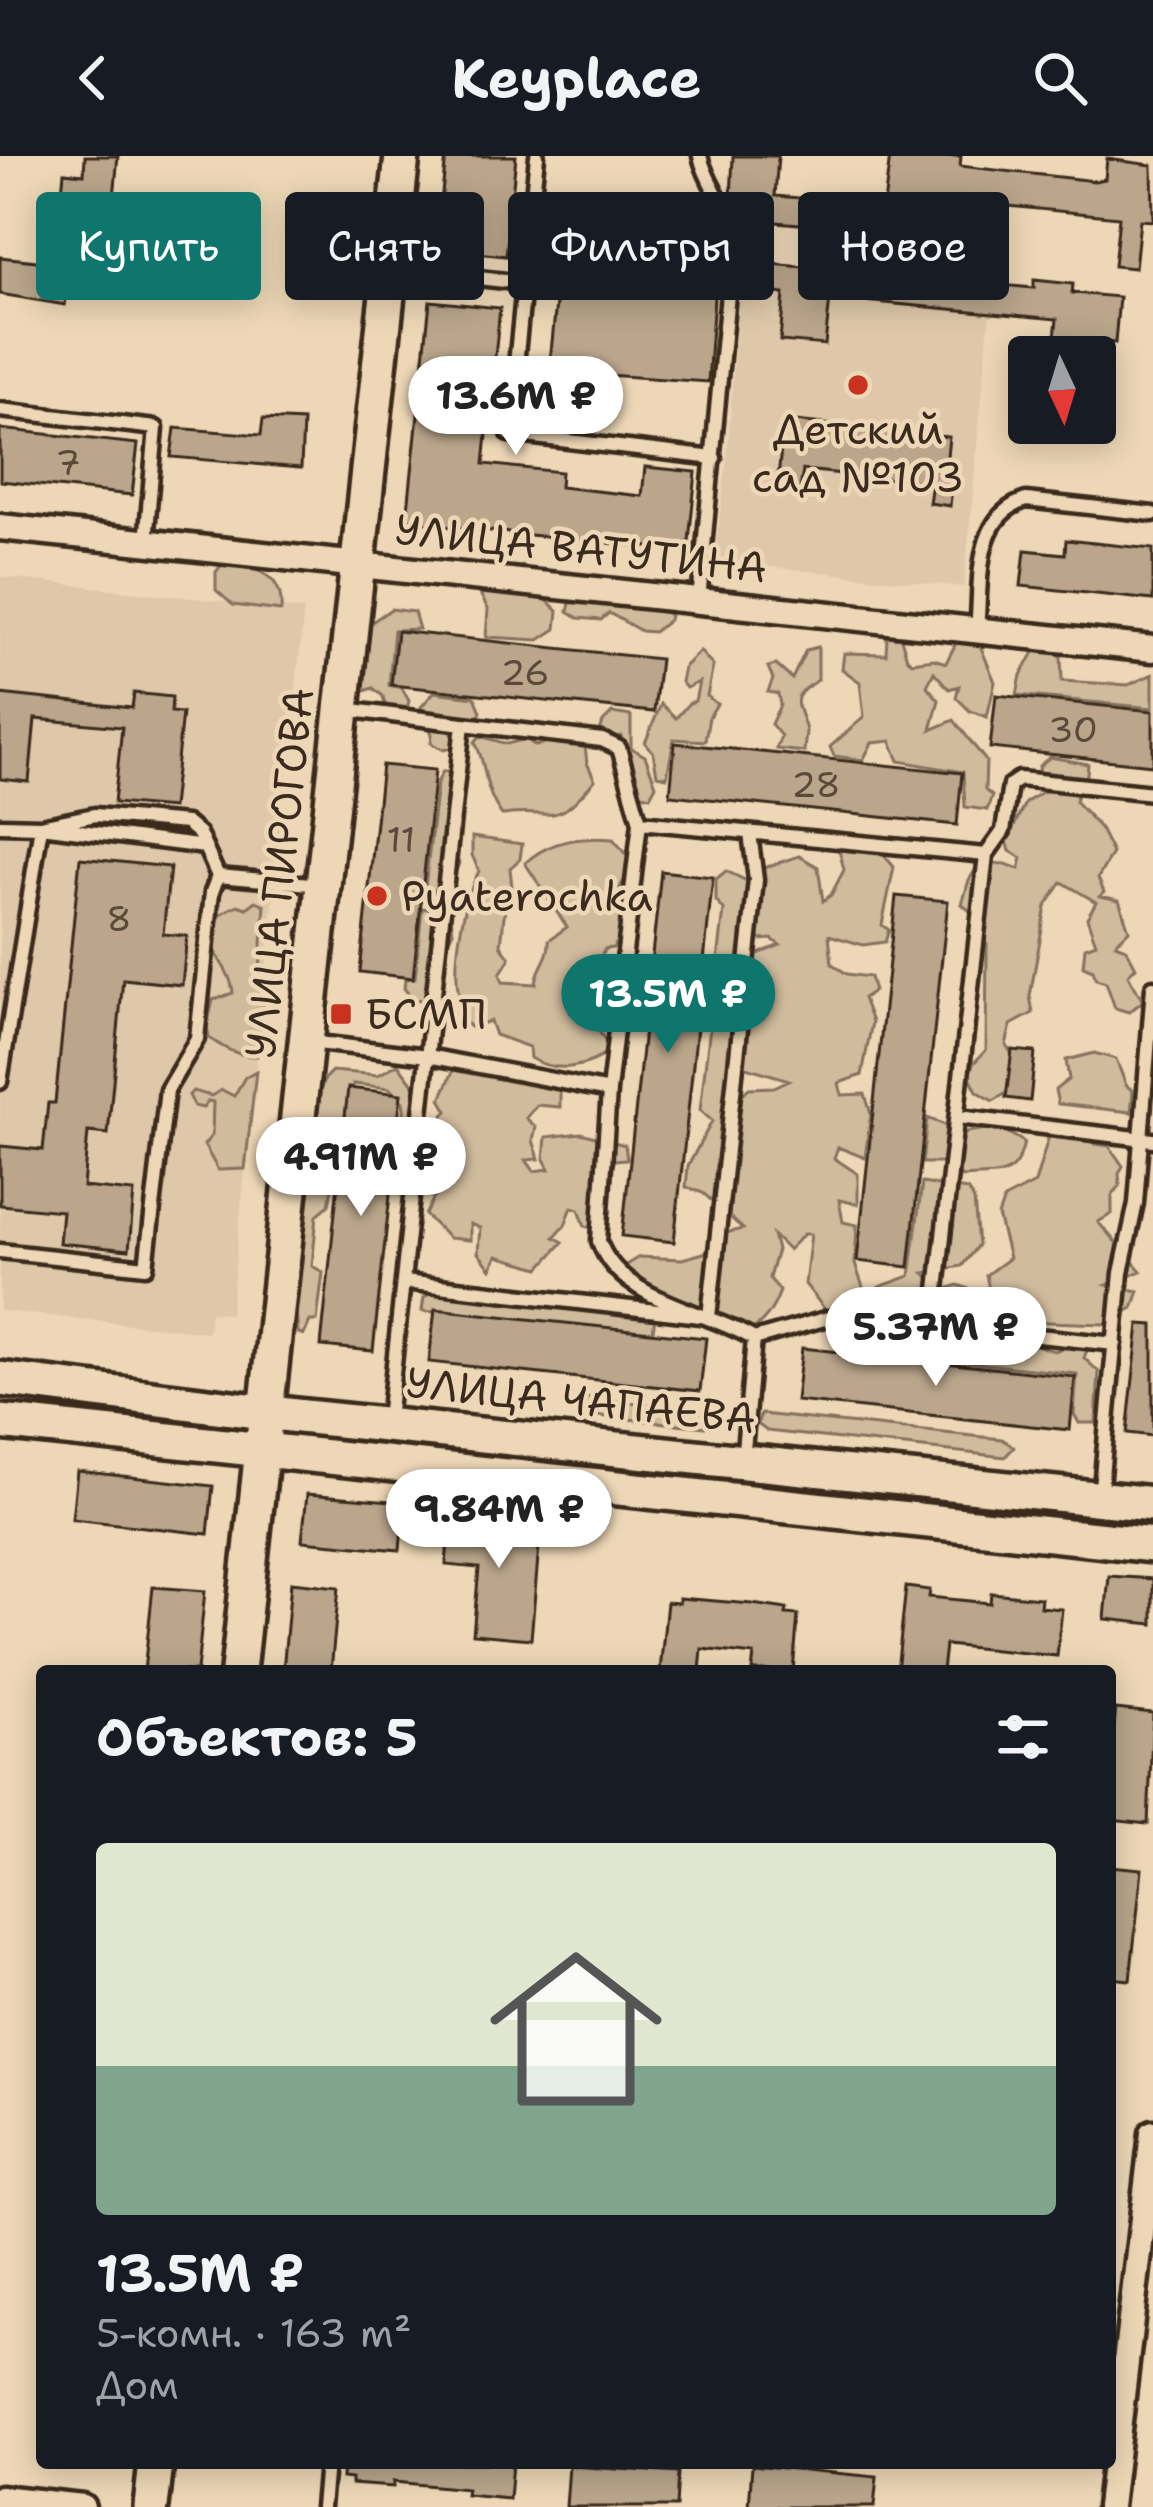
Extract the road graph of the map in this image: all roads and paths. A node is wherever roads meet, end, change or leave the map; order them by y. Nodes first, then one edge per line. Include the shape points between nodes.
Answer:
1 (402, 156) edge
2 (537, 156) edge
3 (700, 156) edge
4 (398, 192) edge
5 (533, 192) edge
6 (387, 300) edge
7 (522, 300) edge
8 (0, 410) edge
9 (714, 458) junction
10 (1153, 514) edge
11 (0, 526) edge
12 (146, 542) junction
13 (358, 564) junction
14 (699, 600) junction
15 (977, 630) junction
16 (1153, 649) edge
17 (343, 709) junction
18 (463, 724) junction
19 (1153, 793) edge
20 (640, 822) junction
21 (0, 825) edge
22 (41, 826) junction
23 (750, 832) junction
24 (205, 847) junction
25 (986, 855) junction
26 (218, 876) junction
27 (323, 885) junction
28 (1153, 987) edge
29 (306, 1042) junction
30 (428, 1056) junction
31 (0, 1082) edge
32 (609, 1090) junction
33 (958, 1117) junction
34 (1148, 1140) edge
35 (0, 1251) edge
36 (404, 1282) junction
37 (709, 1317) junction
38 (933, 1324) junction
39 (754, 1339) junction
40 (1115, 1344) junction
41 (0, 1379) edge
42 (265, 1411) junction
43 (0, 1422) edge
44 (388, 1425) junction
45 (261, 1451) junction
46 (742, 1462) junction
47 (1100, 1500) junction
48 (1153, 1504) edge
49 (1153, 1546) edge
50 (239, 1665) edge
51 (1153, 2133) edge
52 (1145, 2264) edge
53 (1119, 2352) edge
54 (1116, 2398) edge
55 (155, 2469) edge
56 (325, 2469) edge
57 (1111, 2469) edge
58 (0, 2498) edge
59 (82, 2507) edge
60 (151, 2507) edge
61 (322, 2507) edge
62 (1109, 2507) edge

1 - 4 street, УЛИЦА ПИРОГОВА
2 - 5 lane
3 - 9 lane via 706,182 732,215
6 - 13 street, УЛИЦА ПИРОГОВА
7 - 9 lane via 509,434
8 - 12 lane via 155,428
9 - 14 lane
10 - 15 lane via 1026,500 1008,506 986,534
11 - 12 street, УЛИЦА ВАТУТИНА
12 - 13 street, УЛИЦА ВАТУТИНА
13 - 14 street, УЛИЦА ВАТУТИНА
13 - 17 street, УЛИЦА ПИРОГОВА
14 - 15 street, УЛИЦА ВАТУТИНА
15 - 16 street, УЛИЦА ВАТУТИНА
17 - 18 lane
17 - 27 street, УЛИЦА ПИРОГОВА
18 - 20 lane via 619,748
18 - 30 lane
19 - 25 lane via 1019,779 1010,785 1004,831
20 - 23 lane
20 - 32 lane
21 - 22 lane
22 - 24 lane
22 - 24 lane via 95,815 186,823
22 - 31 lane
23 - 25 lane
23 - 37 lane via 755,880
24 - 26 lane
25 - 33 lane
26 - 27 lane
26 - 35 lane via 197,1040 167,1090 146,1267
27 - 29 street, УЛИЦА ПИРОГОВА
28 - 34 lane via 1144,1068
29 - 30 lane
29 - 42 street, УЛИЦА ПИРОГОВА
30 - 32 lane
30 - 36 lane
32 - 37 lane via 603,1254 639,1289
33 - 34 lane
33 - 38 lane
34 - 40 lane
36 - 37 lane
36 - 44 lane
37 - 39 lane
38 - 39 lane via 828,1318
38 - 40 lane
39 - 46 lane
40 - 47 lane
41 - 42 street, УЛИЦА ЧАПАЕВА
42 - 44 street, УЛИЦА ЧАПАЕВА
42 - 45 street, УЛИЦА ПИРОГОВА
43 - 45 street
44 - 46 street, УЛИЦА ЧАПАЕВА
45 - 49 street
45 - 50 street, УЛИЦА ПИРОГОВА
46 - 47 street, УЛИЦА ЧАПАЕВА
47 - 48 street, УЛИЦА ЧАПАЕВА
51 - 52 street
52 - 53 street
53 - 54 street
55 - 60 street
56 - 61 lane
57 - 62 street
58 - 59 street

